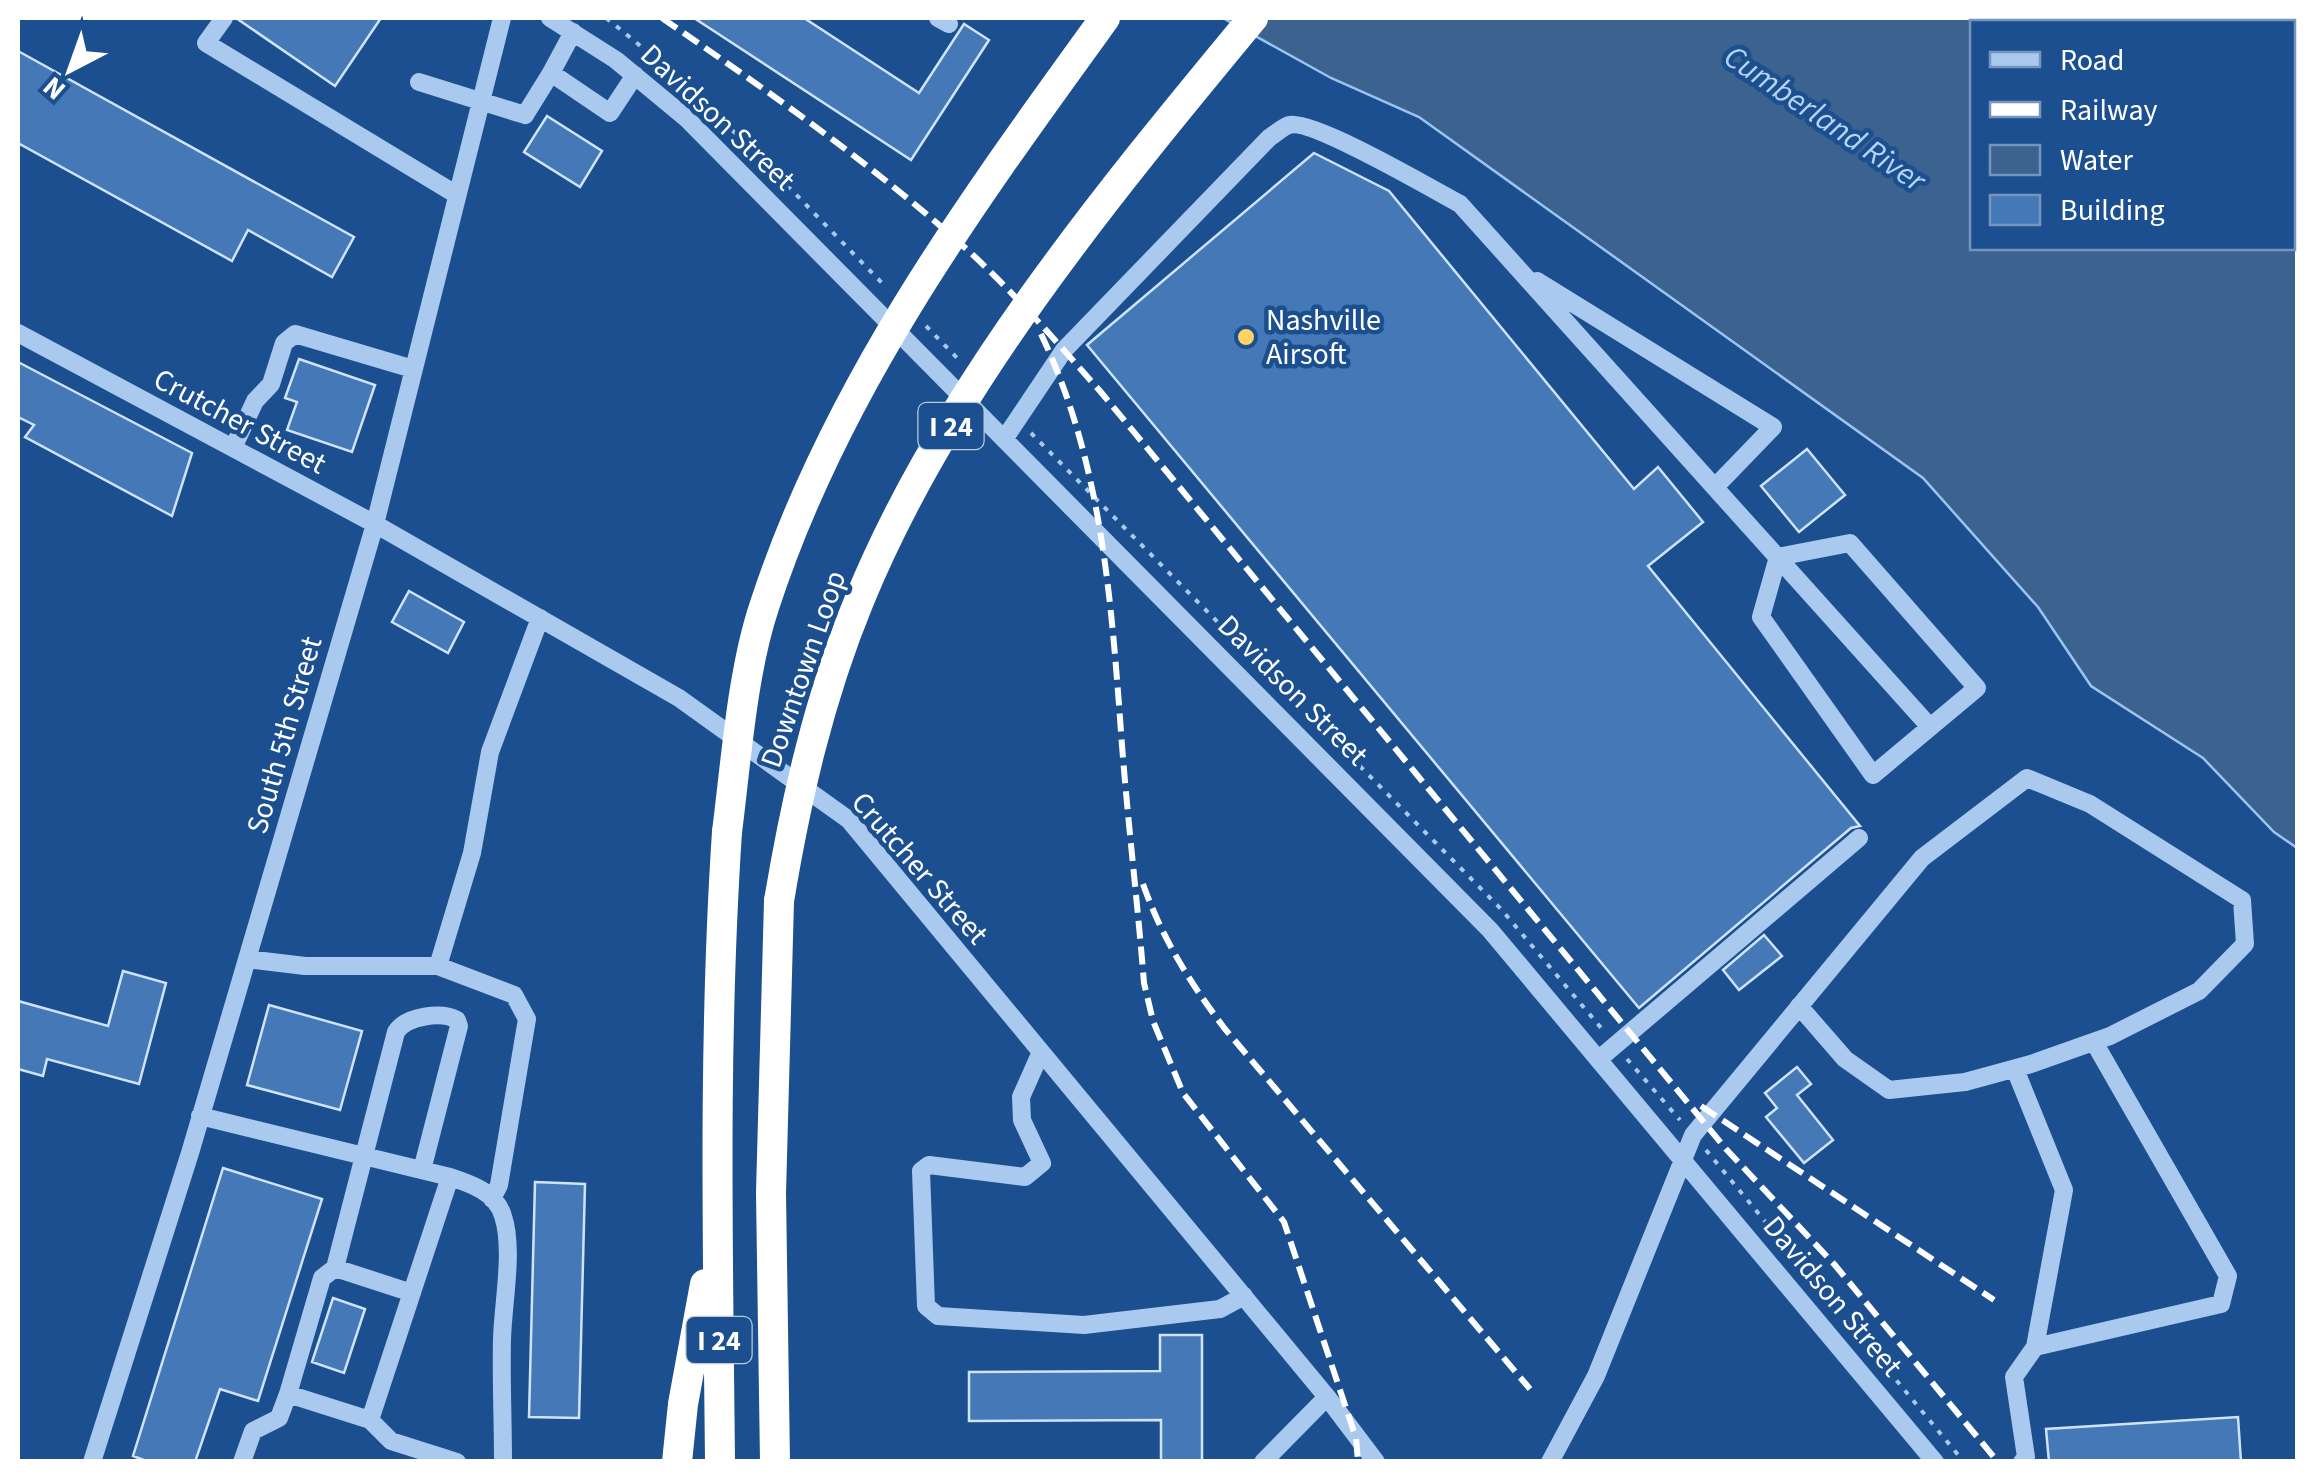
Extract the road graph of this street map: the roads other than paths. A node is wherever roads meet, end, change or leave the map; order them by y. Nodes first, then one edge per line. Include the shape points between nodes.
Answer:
1 (224, 18) edge
2 (502, 18) edge
3 (1104, 18) edge
4 (1253, 18) edge
5 (555, 19) edge
6 (572, 32) junction
7 (551, 73) junction
8 (635, 75) junction
9 (419, 82) dead end
10 (481, 102) junction
11 (457, 196) junction
12 (1516, 268) junction
13 (18, 333) edge
14 (413, 370) junction
15 (1005, 438) junction
16 (233, 448) junction
17 (1716, 486) junction
18 (375, 524) junction
19 (1778, 557) junction
20 (540, 618) junction
21 (1930, 727) junction
22 (1859, 838) dead end
23 (247, 959) junction
24 (438, 966) junction
25 (1799, 1006) junction
26 (2094, 1042) junction
27 (1041, 1052) junction
28 (1599, 1060) junction
29 (2014, 1069) junction
30 (200, 1116) junction
31 (364, 1156) junction
32 (1685, 1162) junction
33 (422, 1170) junction
34 (450, 1177) junction
35 (492, 1198) junction
36 (718, 1218) junction
37 (335, 1268) junction
38 (412, 1293) junction
39 (1244, 1296) junction
40 (2035, 1347) junction
41 (288, 1394) junction
42 (1327, 1396) junction
43 (370, 1420) junction
44 (92, 1462) edge
45 (242, 1462) edge
46 (457, 1462) edge
47 (503, 1462) edge
48 (677, 1462) edge
49 (720, 1462) edge
50 (775, 1462) edge
51 (1263, 1462) edge
52 (1376, 1462) edge
53 (1550, 1462) edge
54 (1935, 1462) edge
55 (2022, 1462) edge

1 - 11 street via 206,44
2 - 10 street, South 5th Street
3 - 36 highway, Downtown Loop / I 24, bridge via 933,261 861,381 806,495 762,610 727,832
4 - 50 highway, Downtown Loop / I 24, bridge via 1054,268 969,395 906,500 828,686 796,799 779,901 771,1193
5 - 6 street, Davidson Street
6 - 7 street
6 - 8 street, Davidson Street
7 - 8 street via 610,112
7 - 10 street via 525,115
8 - 15 street, Davidson Street via 686,118
9 - 10 street
10 - 11 street, South 5th Street
11 - 14 street, South 5th Street
12 - 15 street via 1460,204 1359,150 1302,124 1289,125 1064,350
12 - 17 street
12 - 17 street via 1773,427
13 - 16 street, Crutcher Street
14 - 16 street via 296,334 284,343 271,384 255,401
14 - 18 street, South 5th Street
15 - 28 street, Davidson Street via 1490,930
16 - 18 street, Crutcher Street
17 - 19 street
18 - 20 street, Crutcher Street
18 - 23 street, South 5th Street
19 - 21 street
19 - 21 street via 1850,543 1976,688
19 - 21 street via 1762,617 1873,775
20 - 24 street via 490,752 472,853
20 - 27 street, Crutcher Street via 679,698 849,820
22 - 28 street
23 - 24 street
23 - 30 street, South 5th Street
24 - 35 street via 514,995 528,1019
25 - 26 street via 1922,858 2027,778 2090,804 2242,900 2245,944 2199,991
25 - 29 street via 1845,1060 1890,1090
25 - 32 street via 1693,1135
26 - 29 street
26 - 40 street via 2228,1276 2220,1304
27 - 39 street, Crutcher Street
27 - 39 street via 1021,1097 1022,1120 1042,1163 1025,1176 929,1165 921,1171 926,1306 938,1316 1084,1325 1220,1309
28 - 32 street, Davidson Street
29 - 40 street via 2064,1190
30 - 31 street
30 - 44 street, South 5th Street
31 - 33 street
31 - 33 street via 396,1032 406,1021 448,1015 458,1026
31 - 37 street
32 - 53 street via 1596,1376
32 - 54 street, Davidson Street
33 - 34 street
34 - 35 street
34 - 38 street
35 - 47 street via 503,1214 506,1238
36 - 48 highway
36 - 49 highway, Downtown Loop / I 24
37 - 38 street
37 - 41 street via 322,1278
38 - 43 street
39 - 42 street, Crutcher Street
40 - 55 street via 2014,1377
41 - 43 street
41 - 45 street via 279,1418 253,1431
42 - 51 street
42 - 52 street, Crutcher Street
43 - 46 street via 392,1442

